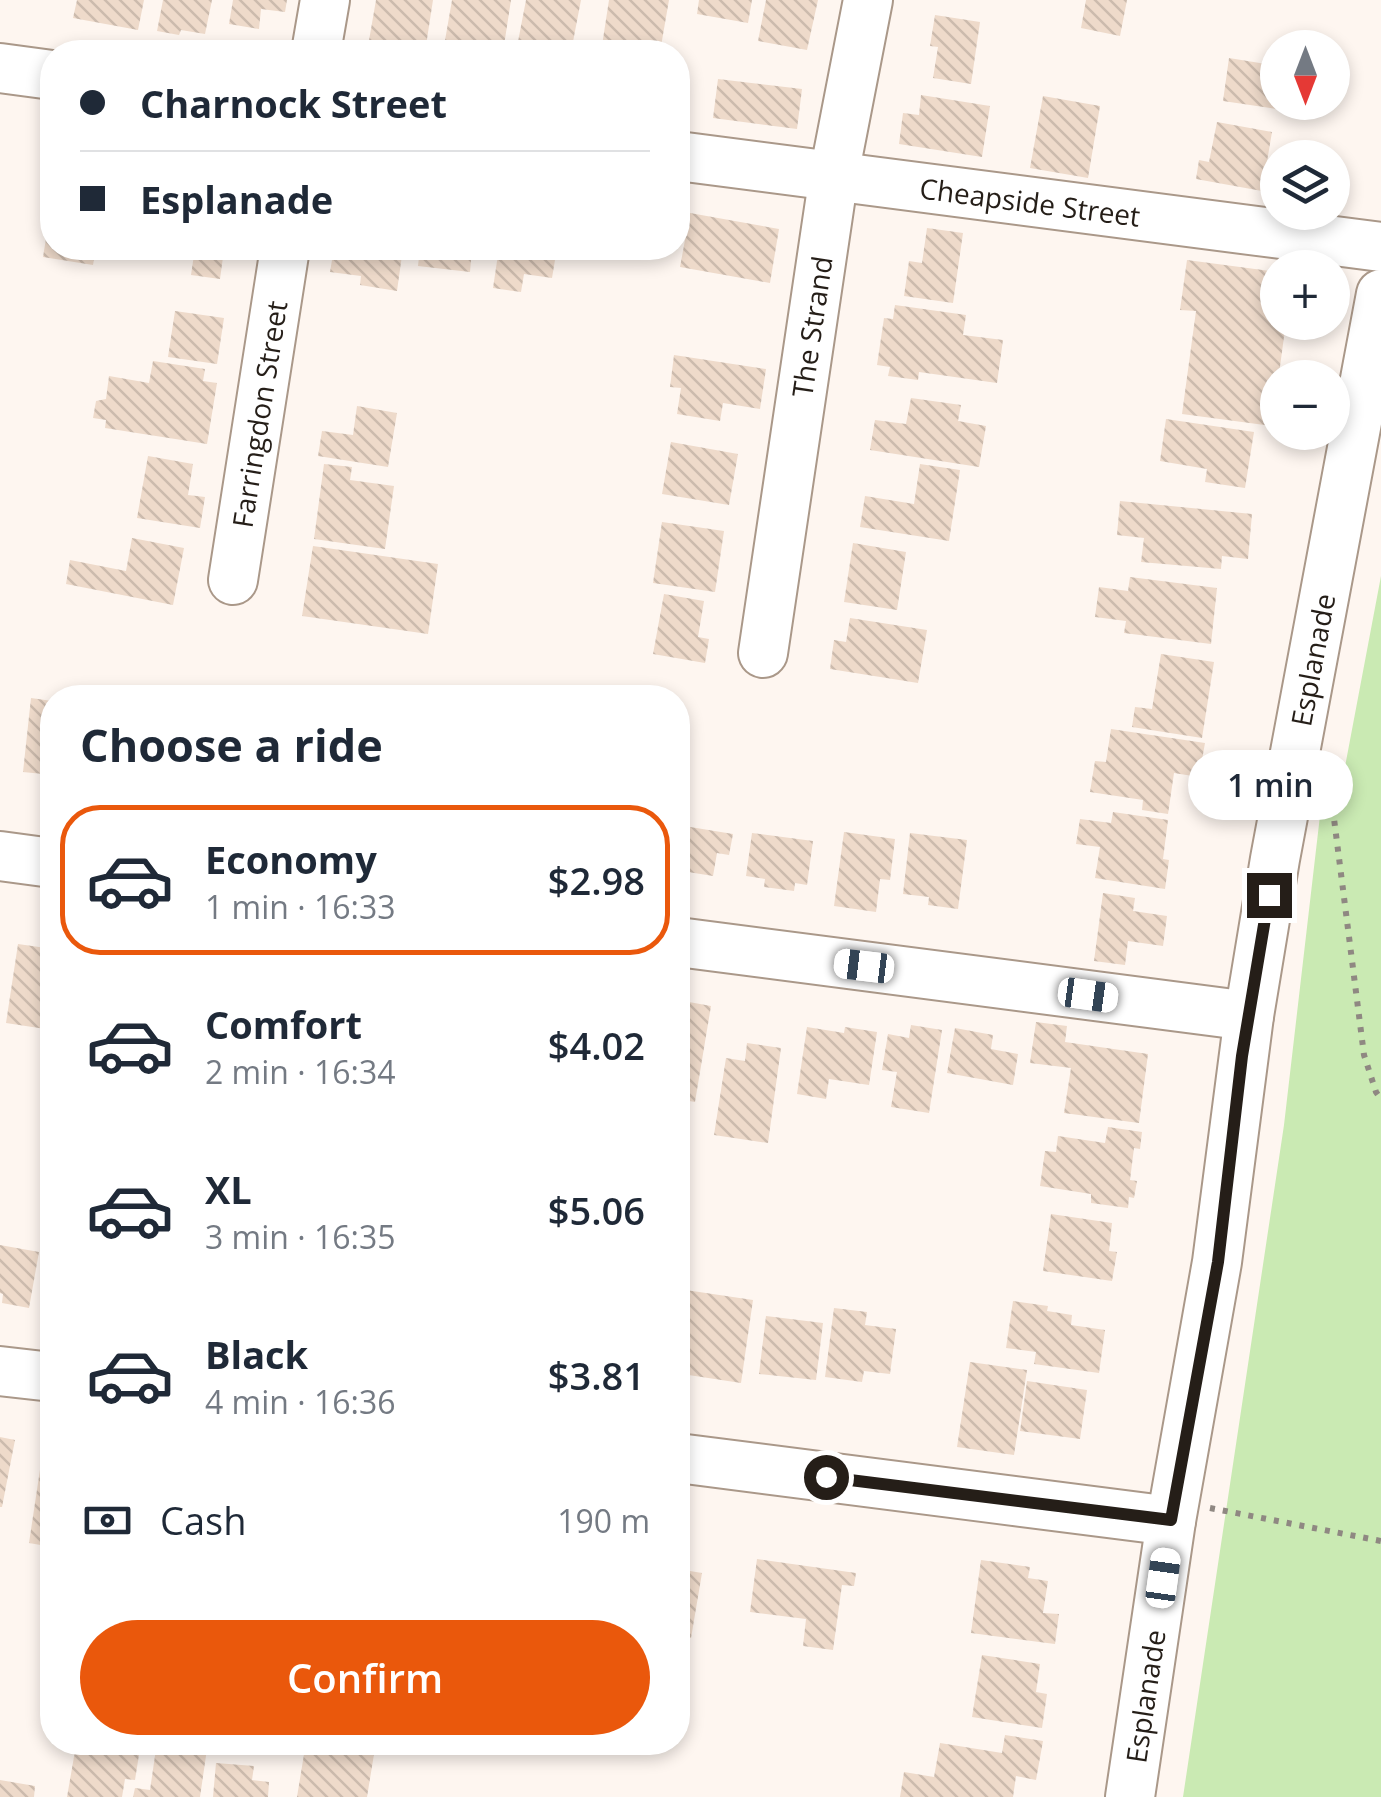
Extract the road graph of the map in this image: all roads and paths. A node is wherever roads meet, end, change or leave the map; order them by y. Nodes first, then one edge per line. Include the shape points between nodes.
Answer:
1 (325, 0) edge
2 (868, 0) edge
3 (318, 40) edge
4 (0, 68) edge
5 (40, 73) edge
6 (690, 157) edge
7 (834, 175) junction
8 (1381, 248) edge
9 (283, 260) edge
10 (1381, 294) edge
11 (233, 580) dead end
12 (763, 653) dead end
13 (1328, 779) dead end
14 (0, 856) edge
15 (40, 861) edge
16 (690, 944) edge
17 (1249, 1016) junction
18 (1381, 1099) edge
19 (0, 1371) edge
20 (40, 1376) edge
21 (690, 1459) edge
22 (1188, 1514) junction
23 (1381, 1541) edge
24 (1130, 1797) edge

1 - 3 street
2 - 7 street, The Strand
4 - 5 street
6 - 7 street, Cheapside Street
7 - 8 street, Cheapside Street
7 - 12 street, The Strand
9 - 11 street, Farringdon Street
10 - 17 street, Esplanade
13 - 18 path via 1364,1055
14 - 15 street
16 - 17 street
17 - 22 street, Esplanade
19 - 20 street
21 - 22 street
22 - 23 path
22 - 24 street, Esplanade

